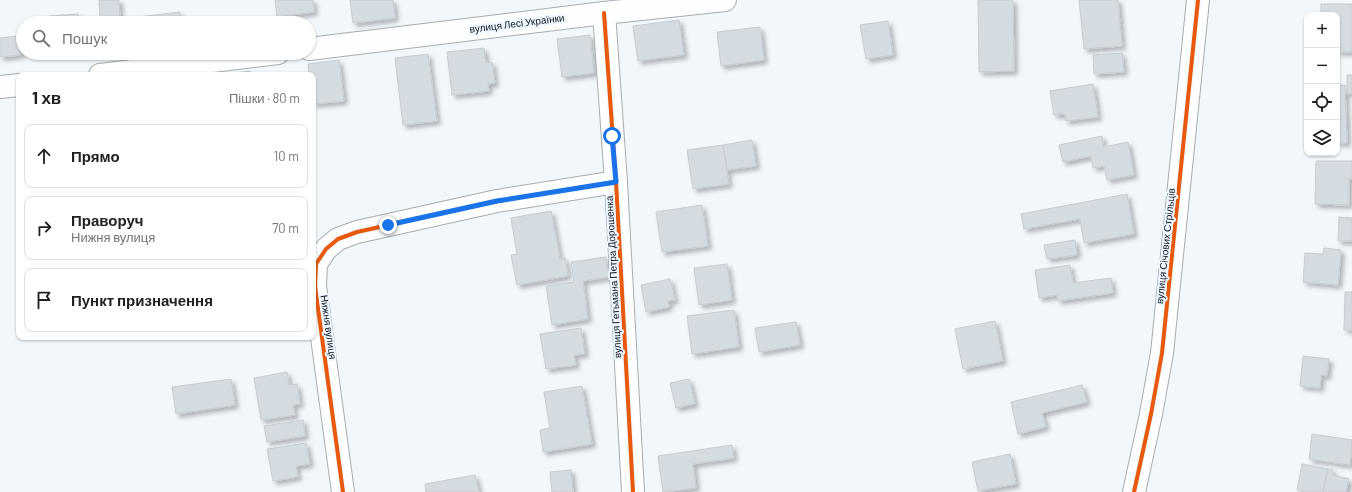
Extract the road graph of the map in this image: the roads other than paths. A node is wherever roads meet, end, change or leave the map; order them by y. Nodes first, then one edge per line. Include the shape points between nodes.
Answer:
1 (725, 0) edge
2 (1198, 0) edge
3 (604, 13) junction
4 (316, 48) edge
5 (221, 60) edge
6 (124, 72) edge
7 (16, 85) edge
8 (0, 87) edge
9 (616, 182) junction
10 (316, 264) edge
11 (316, 293) edge
12 (343, 492) edge
13 (633, 492) edge
14 (1134, 492) edge

1 - 3 street, вулиця Лесі Українки
2 - 14 street, вулиця Січових Стрільців via 1162,353
3 - 4 street, вулиця Лесі Українки
3 - 9 street, вулиця Гетьмана Петра Дорошенка
5 - 6 street
7 - 8 street
9 - 10 street, Нижня вулиця via 497,201 357,232 338,239 326,249
9 - 13 street, вулиця Гетьмана Петра Дорошенка
11 - 12 street, Нижня вулиця

